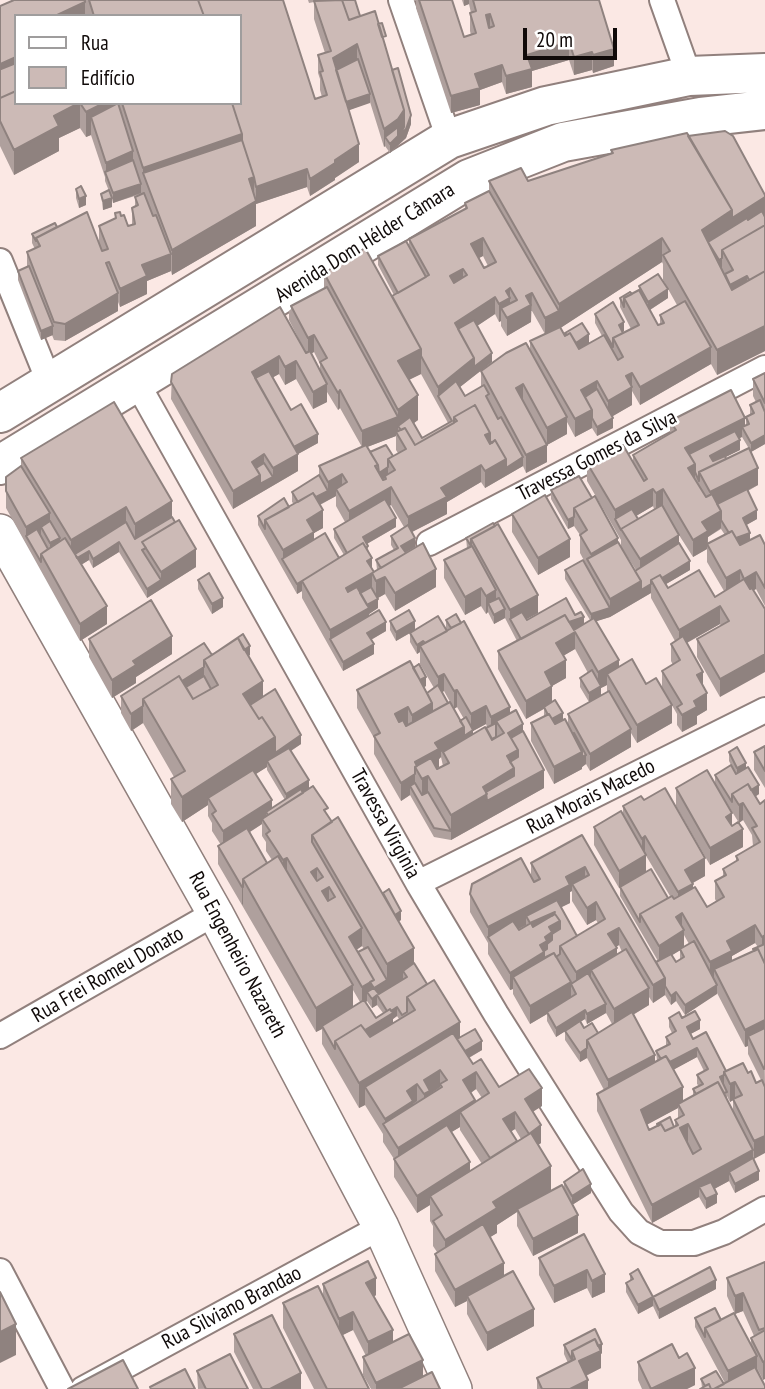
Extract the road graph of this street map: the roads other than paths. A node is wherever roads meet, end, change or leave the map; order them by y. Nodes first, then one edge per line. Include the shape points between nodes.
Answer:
1 (401, 0) edge
2 (662, 0) edge
3 (765, 73) edge
4 (689, 76) junction
5 (765, 110) edge
6 (449, 139) junction
7 (0, 261) edge
8 (765, 368) edge
9 (137, 383) junction
10 (50, 384) junction
11 (0, 413) edge
12 (0, 465) edge
13 (0, 532) edge
14 (429, 543) dead end
15 (765, 710) edge
16 (418, 883) junction
17 (215, 913) junction
18 (0, 1036) edge
19 (765, 1209) edge
20 (381, 1227) junction
21 (0, 1272) edge
22 (62, 1389) edge
23 (83, 1389) edge
24 (454, 1389) edge

1 - 6 street
2 - 4 street
3 - 4 main road, Avenida Dom Hélder Câmara
4 - 6 main road, Avenida Dom Hélder Câmara via 546,106
5 - 9 main road, Avenida Dom Hélder Câmara via 563,142 468,179
6 - 10 main road, Avenida Dom Hélder Câmara
7 - 10 street
8 - 14 street, Travessa Gomes da Silva
9 - 12 main road, Avenida Dom Hélder Câmara
9 - 16 street, Travessa Virginia
10 - 11 main road, Avenida Dom Hélder Câmara
13 - 17 street, Rua Engenheiro Nazareth
15 - 16 street, Rua Morais Macedo
16 - 19 street, Travessa Virginia via 621,1212 639,1232 660,1243 694,1243
17 - 18 street, Rua Frei Romeu Donato
17 - 20 street, Rua Engenheiro Nazareth
20 - 23 street, Rua Silviano Brandao
20 - 24 street, Rua Engenheiro Nazareth
21 - 22 street

